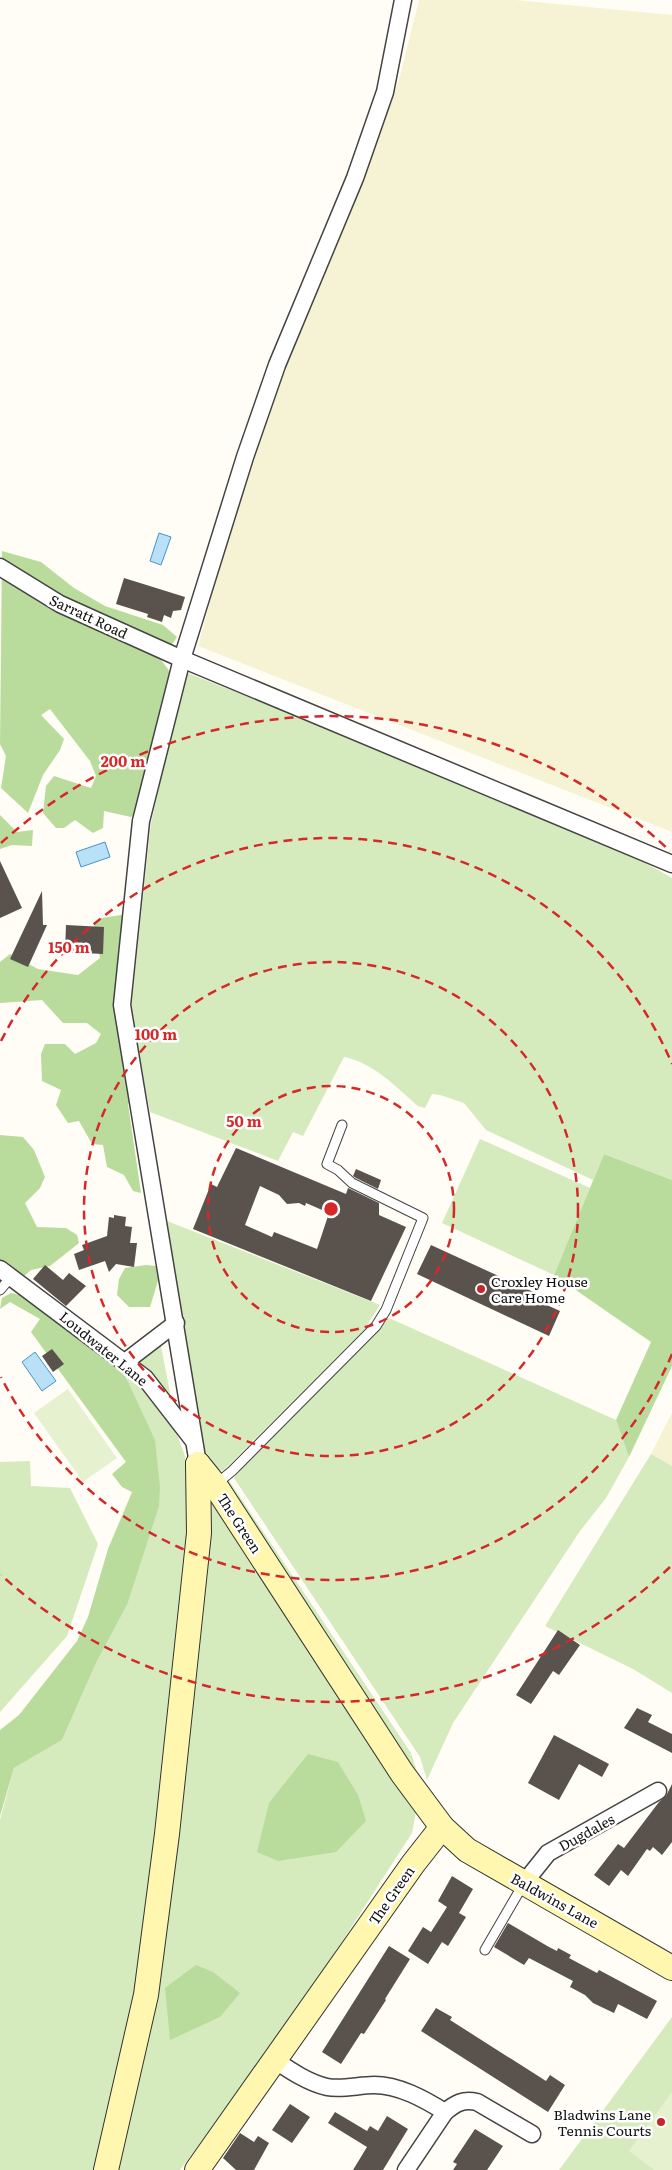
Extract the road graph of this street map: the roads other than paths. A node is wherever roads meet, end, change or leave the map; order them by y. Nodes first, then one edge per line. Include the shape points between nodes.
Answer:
1 (403, 0) edge
2 (0, 567) edge
3 (182, 658) junction
4 (672, 864) edge
5 (342, 1125) dead end
6 (6, 1272) edge
7 (0, 1290) edge
8 (176, 1323) junction
9 (125, 1362) junction
10 (196, 1452) junction
11 (215, 1485) junction
12 (658, 1791) dead end
13 (442, 1827) junction
14 (524, 1883) junction
15 (485, 1950) dead end
16 (672, 1968) edge
17 (276, 2061) junction
18 (445, 2112) junction
19 (532, 2134) dead end
20 (106, 2170) edge
21 (197, 2170) edge
22 (406, 2170) edge

1 - 3 street via 385,92 355,178 277,365
2 - 3 street, Sarratt Road via 60,604
3 - 4 street, Sarratt Road
3 - 8 street via 141,820 122,1005
5 - 11 lane via 327,1164 352,1184 423,1218 386,1310 376,1326
6 - 7 lane
6 - 9 street, Loudwater Lane
8 - 9 street
8 - 10 street
9 - 10 street, Loudwater Lane via 145,1378
10 - 11 street, The Green
10 - 20 street, The Green via 199,1533 160,1891 146,1995
11 - 13 street, The Green via 402,1773
12 - 14 street, Dugdales via 548,1853
13 - 14 street, Baldwins Lane via 467,1850
13 - 17 street, The Green
14 - 15 lane
14 - 16 street, Baldwins Lane
17 - 18 street via 328,2087 390,2087 412,2094
17 - 21 street, The Green
18 - 19 street via 457,2103 477,2102
18 - 22 street

